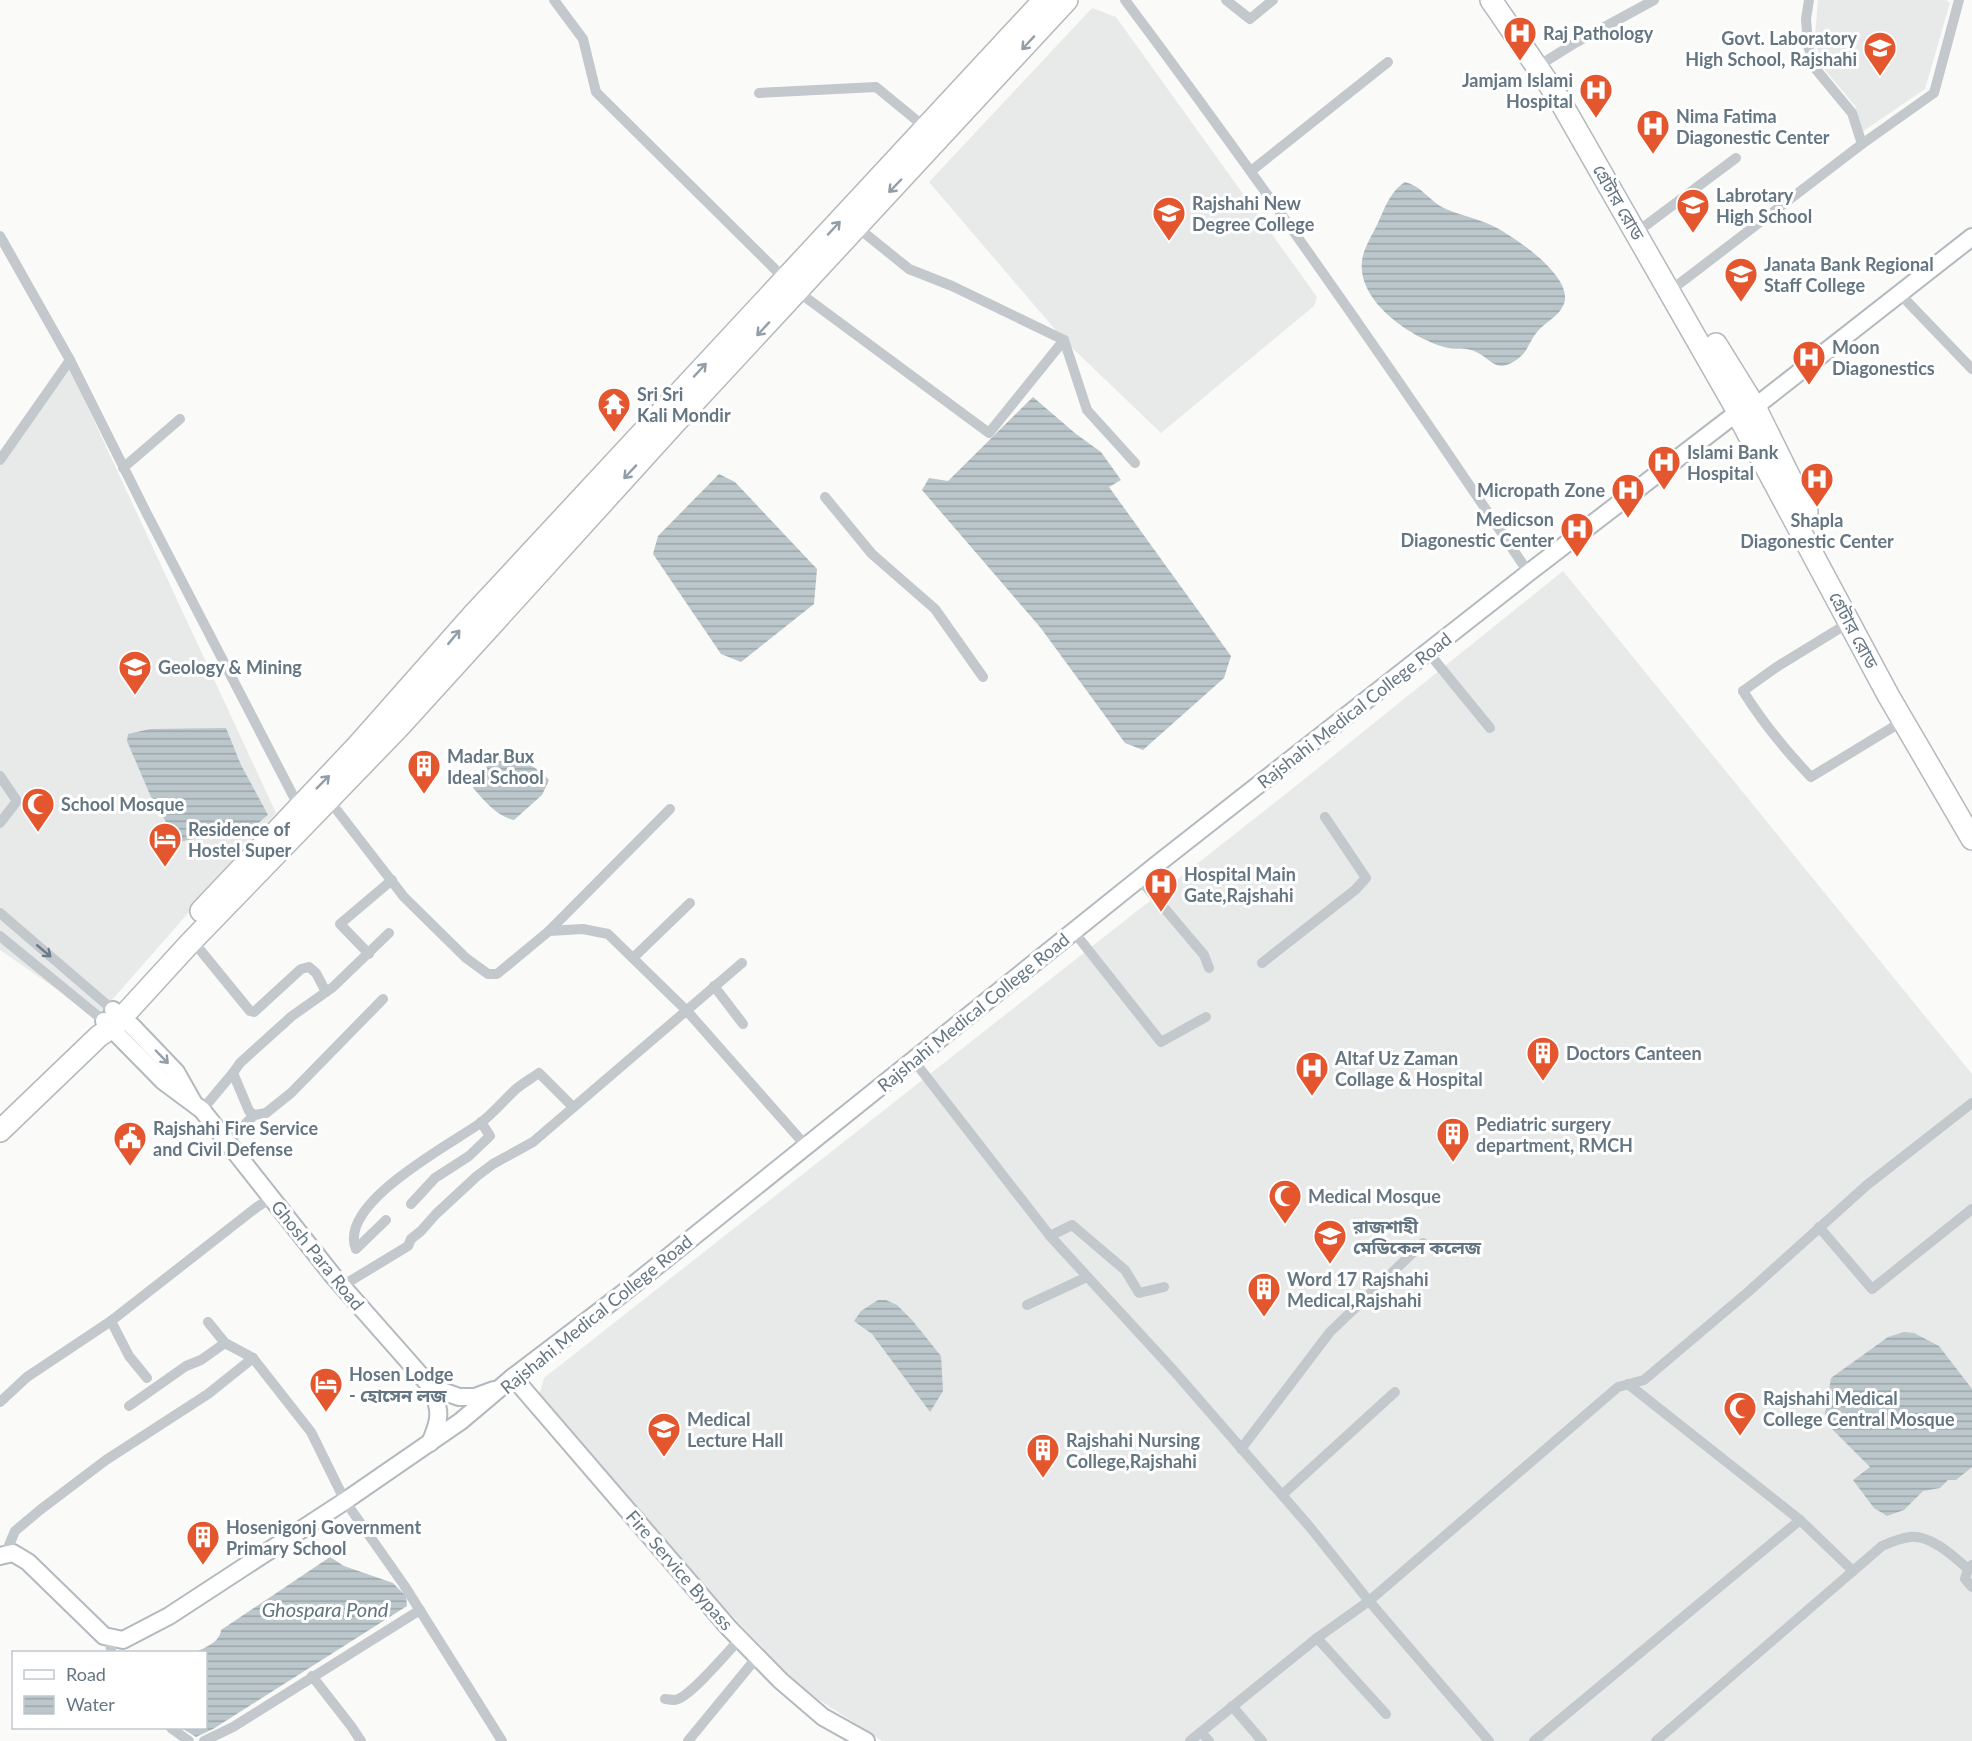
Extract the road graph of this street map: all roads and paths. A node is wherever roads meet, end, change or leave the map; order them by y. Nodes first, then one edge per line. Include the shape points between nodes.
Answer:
1 (554, 0) edge
2 (1044, 0) edge
3 (1068, 0) edge
4 (1125, 0) edge
5 (1226, 0) edge
6 (1273, 0) edge
7 (1491, 0) edge
8 (1508, 0) edge
9 (1654, 0) edge
10 (1809, 0) edge
11 (1959, 0) edge
12 (1546, 61) junction
13 (1388, 62) dead end
14 (759, 93) dead end
15 (926, 128) junction
16 (1862, 144) junction
17 (1736, 158) dead end
18 (1251, 171) junction
19 (1645, 226) junction
20 (857, 227) junction
21 (0, 236) edge
22 (1972, 237) edge
23 (1679, 284) junction
24 (791, 285) junction
25 (1900, 294) junction
26 (1064, 340) junction
27 (70, 360) junction
28 (1972, 369) edge
29 (1746, 411) junction
30 (180, 419) dead end
31 (0, 460) edge
32 (1135, 463) dead end
33 (123, 468) junction
34 (825, 497) dead end
35 (1528, 572) junction
36 (1850, 622) junction
37 (1865, 642) junction
38 (1432, 657) junction
39 (982, 677) dead end
40 (1903, 721) junction
41 (1490, 728) dead end
42 (0, 776) edge
43 (329, 800) junction
44 (670, 809) dead end
45 (302, 815) junction
46 (1325, 817) dead end
47 (1972, 821) edge
48 (0, 823) edge
49 (1972, 839) edge
50 (392, 880) junction
51 (1144, 884) junction
52 (690, 903) dead end
53 (0, 913) edge
54 (549, 932) junction
55 (389, 933) dead end
56 (0, 936) edge
57 (1078, 937) junction
58 (192, 940) junction
59 (369, 954) junction
60 (633, 958) junction
61 (742, 963) dead end
62 (1262, 963) dead end
63 (1209, 968) dead end
64 (714, 986) junction
65 (326, 992) junction
66 (383, 999) dead end
67 (687, 1011) junction
68 (1206, 1017) dead end
69 (110, 1022) junction
70 (743, 1024) dead end
71 (918, 1066) junction
72 (233, 1072) junction
73 (1972, 1104) edge
74 (573, 1107) junction
75 (201, 1115) junction
76 (254, 1115) junction
77 (481, 1122) junction
78 (0, 1131) edge
79 (228, 1142) junction
80 (807, 1146) junction
81 (271, 1198) junction
82 (411, 1204) dead end
83 (1972, 1209) edge
84 (386, 1220) dead end
85 (1819, 1227) junction
86 (1050, 1236) junction
87 (1423, 1242) dead end
88 (1087, 1277) junction
89 (342, 1286) junction
90 (1164, 1287) dead end
91 (1027, 1305) dead end
92 (111, 1321) junction
93 (208, 1322) dead end
94 (225, 1343) junction
95 (253, 1358) junction
96 (147, 1378) dead end
97 (1628, 1384) junction
98 (431, 1386) junction
99 (507, 1386) junction
100 (1395, 1392) dead end
101 (0, 1402) edge
102 (129, 1406) dead end
103 (430, 1443) junction
104 (1240, 1449) junction
105 (1282, 1496) junction
106 (345, 1501) junction
107 (1800, 1520) junction
108 (3, 1555) edge
109 (1970, 1567) edge
110 (1853, 1571) junction
111 (1972, 1587) edge
112 (1369, 1601) junction
113 (420, 1610) junction
114 (1317, 1638) junction
115 (740, 1639) junction
116 (110, 1645) edge
117 (758, 1656) junction
118 (312, 1676) junction
119 (665, 1699) dead end
120 (1232, 1706) junction
121 (1386, 1714) dead end
122 (172, 1729) edge
123 (1201, 1732) junction
124 (189, 1741) edge
125 (204, 1741) edge
126 (361, 1741) edge
127 (502, 1741) edge
128 (688, 1741) edge
129 (866, 1741) edge
130 (1190, 1741) edge
131 (1209, 1741) edge
132 (1262, 1741) edge
133 (1490, 1741) edge
134 (1534, 1741) edge
135 (1656, 1741) edge

1 - 24 street via 584,39 596,92
2 - 15 highway
3 -> 20 highway
4 - 18 street
5 - 6 street via 1250,19
7 - 29 highway, গ্রেটার রোড via 1559,99
8 - 12 highway, গ্রেটার রোড
9 - 12 street
10 - 16 street via 1806,19 1814,67 1852,113
11 - 16 street via 1934,93
12 - 19 highway, গ্রেটার রোড
13 - 18 street
14 - 15 street via 876,87
24 -> 15 highway
16 - 23 street
17 - 19 street
18 - 35 street via 1431,426
19 - 23 highway, গ্রেটার রোড
20 - 24 highway
20 - 26 street via 909,269
21 - 27 street
22 - 25 main road
23 - 29 highway, গ্রেটার রোড
24 - 26 street via 989,433
24 -> 43 highway via 400,726
45 -> 24 highway via 479,608
25 - 28 street
25 - 29 main road
26 - 32 street via 1087,410
27 - 31 street
27 - 33 street
29 - 35 main road, Rajshahi Medical College Road
29 - 36 highway, গ্রেটার রোড
29 - 37 highway, গ্রেটার রোড
29 - 38 main road, Rajshahi Medical College Road
30 - 33 street
33 - 45 street
34 - 39 street via 872,554 935,609
35 - 80 main road, Rajshahi Medical College Road
36 - 37 highway, গ্রেটার রোড
36 - 40 street via 1743,691 1785,750 1811,777
37 - 40 highway, গ্রেটার রোড
37 - 47 highway, গ্রেটার রোড
38 - 41 street
38 - 51 main road, Rajshahi Medical College Road
40 - 49 highway, গ্রেটার রোড
42 - 48 street via 16,801
43 - 45 highway
43 - 50 street
44 - 54 street
45 - 58 highway
45 - 69 highway via 144,972
46 - 62 street via 1366,878
50 - 54 street via 465,958 488,974 497,974
50 - 59 street via 340,924
51 - 57 main road, Rajshahi Medical College Road
51 - 63 street via 1204,955
52 - 60 street
53 -> 69 street
54 - 60 street via 583,929 609,934
55 - 59 street
56 - 69 street
57 - 68 street via 1161,1042
57 - 71 main road, Rajshahi Medical College Road
58 - 65 street via 250,1011 254,1012 301,969 309,967 316,973
58 - 69 highway
59 - 65 street
60 - 67 street
61 - 64 street
64 - 67 street
64 - 70 street
65 - 72 street via 292,1016
66 - 76 street via 291,1093 266,1113
67 - 74 street
67 - 80 street
69 - 75 main road, Ghosh Para Road via 176,1072
69 - 78 highway
71 - 86 street
71 - 99 main road, Rajshahi Medical College Road
72 - 75 street
72 - 76 street via 249,1112
73 - 85 street
74 - 77 street via 539,1072
74 - 89 street via 533,1142 477,1176 408,1246
75 - 79 main road, Ghosh Para Road
76 - 79 street
77 - 82 street via 490,1136 469,1156 435,1178
77 - 84 street via 403,1174 376,1197 364,1210 355,1230 356,1249
79 - 81 main road, Ghosh Para Road
80 - 99 main road, Rajshahi Medical College Road
81 - 89 main road, Ghosh Para Road
81 - 92 street
83 - 85 street via 1872,1289
85 - 97 street via 1644,1380
86 - 88 street
86 - 90 street via 1072,1225 1125,1270 1139,1293
87 - 104 street via 1330,1332
88 - 91 street
88 - 104 street
89 - 98 main road, Ghosh Para Road
92 - 96 street via 129,1356
92 - 101 street via 27,1377
93 - 94 street
94 - 95 street
94 - 102 street
95 - 106 street via 311,1432
95 - 108 street via 208,1394 106,1460 40,1510 15,1530
97 - 107 street
97 - 112 street via 1618,1387
98 - 99 main road, Ghosh Para Road via 452,1396 475,1396
98 - 103 main road via 440,1414
99 - 103 main road
99 - 115 main road, Fire Service Bypass
100 - 105 street
103 - 106 main road
104 - 105 street
105 - 112 street
106 - 113 street
106 - 116 main road via 169,1616
107 - 110 street
107 - 134 street
108 - 116 main road via 13,1553 28,1562
109 - 110 street via 1917,1536 1882,1546
109 - 111 street via 1965,1579
110 - 135 street
112 - 114 street
112 - 133 street
113 - 118 street
113 - 127 street
114 - 120 street
114 - 121 street
115 - 117 main road, Fire Service Bypass
115 - 119 street via 686,1694 675,1700
117 - 128 street
117 - 129 main road, Fire Service Bypass via 823,1717
118 - 125 street
118 - 126 street
120 - 123 street
120 - 132 street
122 - 124 street
123 - 130 street
123 - 131 street

